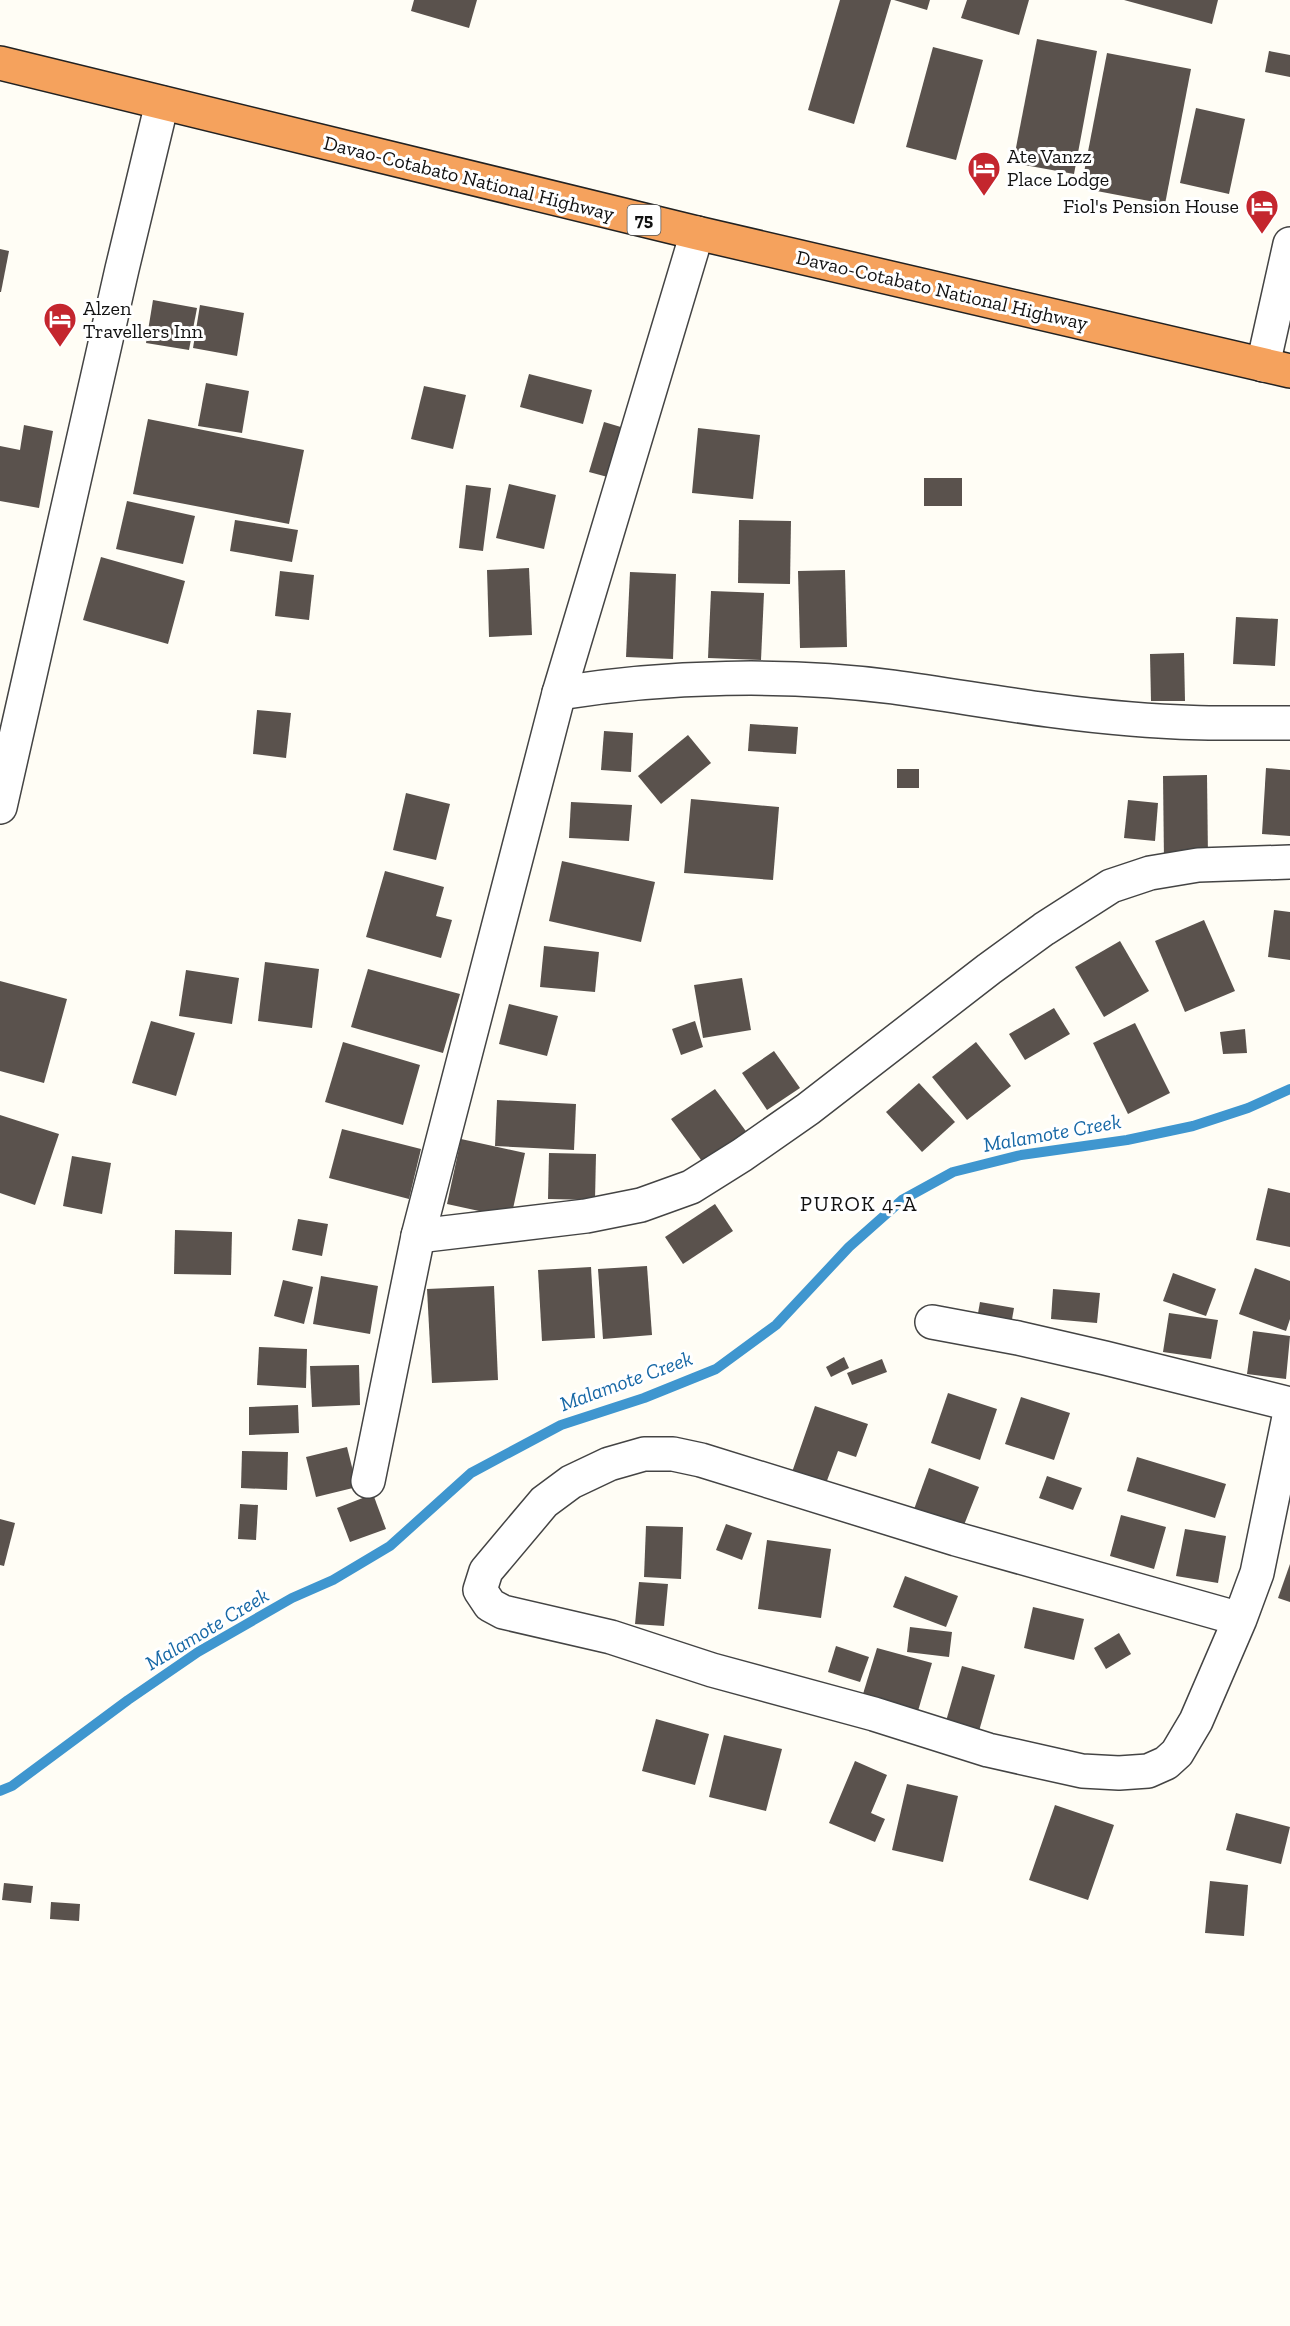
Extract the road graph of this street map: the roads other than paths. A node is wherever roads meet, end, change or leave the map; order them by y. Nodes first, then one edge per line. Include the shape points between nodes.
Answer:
1 (0, 63) edge
2 (162, 103) junction
3 (697, 233) junction
4 (1290, 244) edge
5 (1277, 368) edge
6 (559, 693) junction
7 (1290, 723) edge
8 (0, 807) edge
9 (1290, 862) edge
10 (418, 1236) junction
11 (932, 1322) dead end
12 (1290, 1404) edge
13 (1290, 1412) edge
14 (368, 1481) dead end
15 (1240, 1619) junction

1 - 2 highway, Davao-Cotabato National Highway / 75
2 - 3 highway, Davao-Cotabato National Highway / 75
2 - 8 street
3 - 5 highway, Davao-Cotabato National Highway / 75
3 - 6 street
4 - 5 street
6 - 7 street via 651,681 809,680 892,687 1132,720
6 - 10 street
9 - 10 street via 1198,865 1150,873 1111,886 989,969 808,1109 691,1186 641,1205 586,1216
10 - 14 street
11 - 12 street via 1094,1356
13 - 15 street via 1257,1572
15 - 15 street via 673,1454 645,1454 609,1464 571,1482 544,1502 486,1571 480,1590 490,1605 503,1611 611,1637 988,1750 1082,1771 1119,1773 1148,1771 1177,1753 1196,1721

